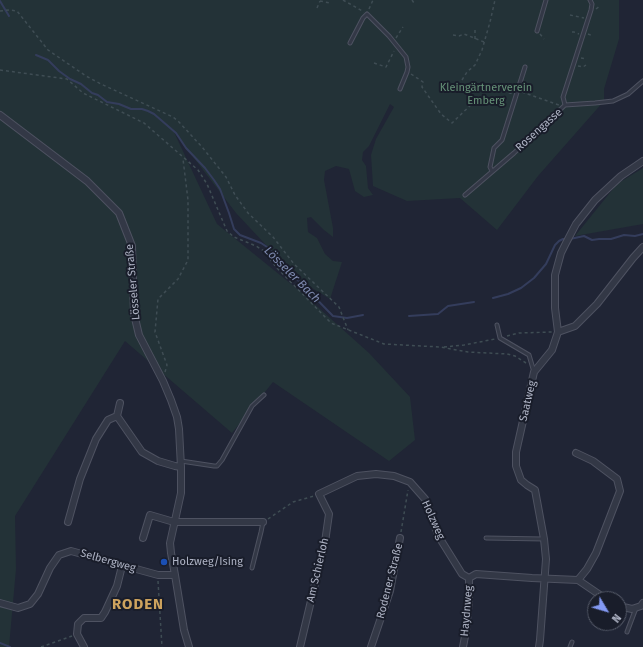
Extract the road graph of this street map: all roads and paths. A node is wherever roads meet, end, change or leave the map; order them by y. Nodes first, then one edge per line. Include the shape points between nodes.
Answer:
1 (320, 0) edge
2 (343, 0) edge
3 (373, 0) edge
4 (412, 0) edge
5 (495, 0) edge
6 (546, 0) edge
7 (590, 0) edge
8 (414, 2) dead end
9 (330, 3) dead end
10 (317, 8) dead end
11 (0, 11) edge
12 (367, 14) junction
13 (570, 15) dead end
14 (588, 19) junction
15 (403, 27) dead end
16 (476, 28) dead end
17 (537, 31) dead end
18 (572, 32) dead end
19 (453, 35) dead end
20 (583, 35) junction
21 (475, 39) junction
22 (394, 42) junction
23 (484, 42) junction
24 (350, 43) dead end
25 (397, 46) junction
26 (374, 62) dead end
27 (574, 64) junction
28 (586, 65) dead end
29 (525, 67) dead end
30 (0, 70) edge
31 (407, 72) junction
32 (462, 80) dead end
33 (643, 81) edge
34 (400, 89) dead end
35 (503, 91) dead end
36 (518, 91) junction
37 (516, 95) junction
38 (480, 96) dead end
39 (565, 106) junction
40 (0, 115) edge
41 (183, 158) junction
42 (643, 161) edge
43 (492, 171) junction
44 (465, 195) dead end
45 (643, 247) edge
46 (497, 325) dead end
47 (348, 330) junction
48 (558, 332) junction
49 (500, 338) junction
50 (440, 348) junction
51 (534, 369) junction
52 (163, 381) junction
53 (264, 394) dead end
54 (120, 403) dead end
55 (118, 416) junction
56 (576, 453) dead end
57 (181, 464) junction
58 (410, 482) junction
59 (319, 494) junction
60 (68, 522) dead end
61 (174, 522) junction
62 (263, 522) junction
63 (143, 538) dead end
64 (400, 538) joint
65 (486, 538) dead end
66 (544, 539) junction
67 (122, 566) junction
68 (252, 568) dead end
69 (158, 575) junction
70 (175, 575) junction
71 (469, 578) junction
72 (544, 579) junction
73 (578, 580) junction
74 (593, 591) edge
75 (0, 603) edge
76 (643, 603) edge
77 (627, 608) edge
78 (636, 608) junction
79 (627, 632) dead end
80 (78, 634) junction
81 (572, 642) dead end
82 (41, 647) edge
83 (84, 647) edge
84 (162, 647) edge
85 (189, 647) edge
86 (300, 647) edge
87 (371, 647) edge
88 (463, 647) edge
89 (539, 647) edge
90 (570, 647) edge

1 - 9 path
1 - 10 path
2 - 12 path
3 - 12 path
4 - 8 path
5 - 23 path
6 - 17 lane
7 - 14 lane, Rosengasse via 592,4
11 - 47 path via 18,11 48,50 86,76 173,117 226,177 248,213 273,237 294,264 339,307
12 - 22 lane
12 - 24 lane
13 - 14 path
14 - 20 lane, Rosengasse
15 - 22 path
16 - 21 path
18 - 20 path
19 - 21 path via 464,34
20 - 27 lane, Rosengasse
21 - 23 path
22 - 25 lane
23 - 32 path via 475,65
25 - 26 path via 386,67
25 - 31 lane via 406,57
27 - 28 path via 583,67
27 - 39 lane, Rosengasse via 563,97
29 - 36 lane
30 - 41 path, Saatweg via 66,79 82,93 144,122
31 - 34 lane
31 - 38 path via 423,82 422,87 441,114 452,123
33 - 39 lane via 628,94 613,100
35 - 37 path
36 - 37 lane
36 - 39 path
37 - 43 lane via 502,140 494,148 490,166
39 - 43 lane, Rosengasse
40 - 52 street, Lösseler Straße via 87,181 119,213 132,246 134,314 139,335
41 - 47 path, Saatweg via 198,170 207,184 227,231 264,251 276,267 331,323
41 - 52 path via 188,200 188,260 178,279 158,299 155,332 167,365
42 - 48 street, Saatweg via 621,176 595,200 566,242 555,275
43 - 44 lane, Rosengasse
45 - 48 street via 597,304 575,326
46 - 49 lane
47 - 50 path, Saatweg via 384,344
48 - 49 path via 519,333
48 - 51 street, Saatweg via 552,350
49 - 50 path
49 - 51 lane via 529,355
50 - 51 path, Saatweg via 507,354 515,356
51 - 66 street, Saatweg via 516,452 516,466 521,480 535,490
52 - 57 street, Lösseler Straße via 177,417
53 - 57 lane via 252,406 217,466
54 - 55 street
55 - 57 street via 142,452 158,461 175,466
55 - 60 street via 108,420 96,439 80,479
56 - 73 street via 593,461 617,479 620,490 596,553
57 - 61 street, Lösseler Straße via 181,493
58 - 59 street via 394,476 356,476
58 - 64 path
58 - 71 street, Holzweg via 425,499 439,537 462,574
59 - 62 path via 294,502
59 - 86 street, Am Schierloh via 329,514 325,542
61 - 62 street
61 - 63 street via 150,515
61 - 70 street, Lösseler Straße via 170,543
62 - 68 lane
64 - 87 street, Rodener Straße via 390,591
65 - 66 lane
66 - 72 street, Saatweg
67 - 69 street, Selbergweg
67 - 75 street, Selbergweg via 70,551 59,555 30,604 18,608
67 - 80 street via 117,586 105,612 100,618 84,618 78,624
69 - 70 street, Selbergweg
69 - 84 path
70 - 85 street, Lösseler Straße
71 - 72 street, Haydnweg via 476,574
71 - 88 street, Haydnweg via 468,613
72 - 73 street, Haydnweg
72 - 89 street, Saatweg
73 - 74 street
76 - 78 street
77 - 78 street
78 - 79 lane
80 - 82 path
80 - 83 street
81 - 90 lane

